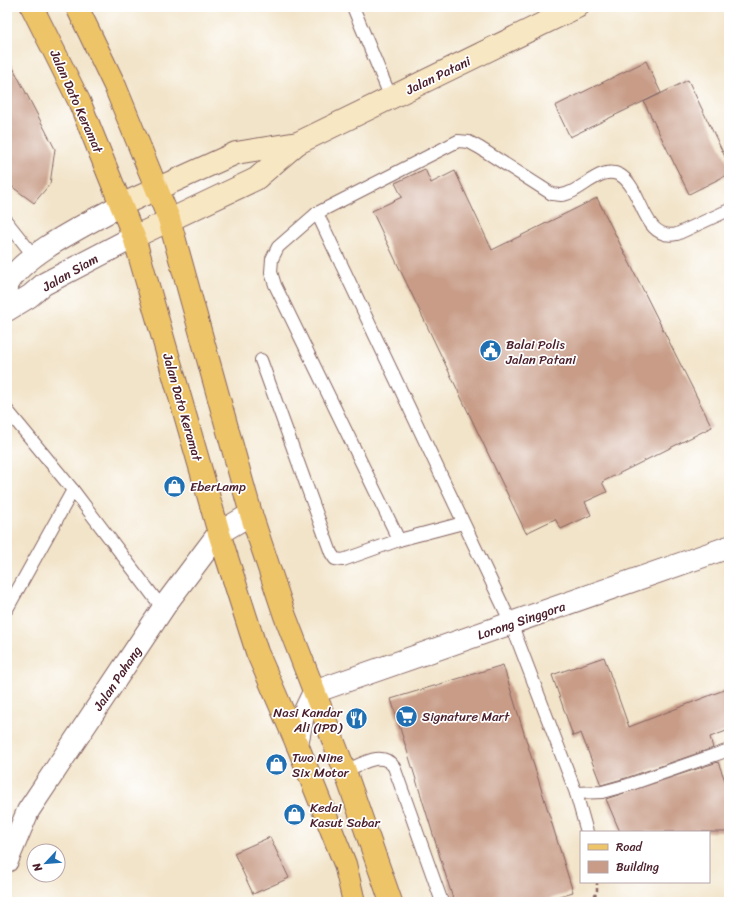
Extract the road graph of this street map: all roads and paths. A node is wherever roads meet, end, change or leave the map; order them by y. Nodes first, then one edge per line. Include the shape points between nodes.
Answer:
1 (32, 7) edge
2 (77, 7) edge
3 (353, 7) edge
4 (577, 7) edge
5 (391, 98) junction
6 (298, 143) junction
7 (158, 188) junction
8 (121, 205) junction
9 (729, 210) edge
10 (317, 213) junction
11 (169, 219) junction
12 (7, 222) edge
13 (134, 236) junction
14 (33, 256) junction
15 (7, 286) edge
16 (7, 310) edge
17 (261, 360) dead end
18 (7, 410) edge
19 (73, 490) junction
20 (251, 514) junction
21 (463, 523) junction
22 (219, 533) junction
23 (399, 540) junction
24 (729, 547) edge
25 (7, 609) edge
26 (163, 609) junction
27 (511, 623) junction
28 (314, 692) junction
29 (297, 744) junction
30 (729, 750) edge
31 (345, 771) junction
32 (576, 793) junction
33 (587, 831) edge
34 (7, 861) edge
35 (597, 883) edge
36 (354, 902) edge
37 (391, 902) edge
38 (442, 902) edge
39 (592, 902) edge

1 - 8 main road, Jalan Dato Keramat via 79,101
2 - 7 main road via 115,86
3 - 5 lane
4 - 5 main road, Jalan Patani
5 - 6 main road, Jalan Patani
6 - 7 main road, Jalan Patani via 236,153
6 - 11 main road, Jalan Patani via 256,180
7 - 8 main road, Jalan Patani
7 - 11 main road
8 - 13 main road, Jalan Dato Keramat
8 - 14 street
9 - 10 lane via 668,236 659,233 653,226 627,182 620,175 602,175 562,195 552,194 475,145 458,141
10 - 21 lane
10 - 23 lane via 278,247 272,259 271,272
11 - 13 main road, Jalan Patani
11 - 20 main road
12 - 14 lane
13 - 16 street, Jalan Siam via 44,284
13 - 22 main road, Jalan Dato Keramat
14 - 15 street via 11,277
17 - 23 lane via 331,552 336,559 343,560
18 - 19 lane
19 - 25 lane
19 - 26 lane
20 - 22 street, Jalan Pahang
20 - 28 main road
21 - 23 lane
21 - 27 lane
22 - 26 street, Jalan Pahang
22 - 29 main road, Jalan Dato Keramat via 257,652
24 - 27 street, Lorong Singgora
26 - 34 street, Jalan Pahang via 28,811
27 - 28 street, Lorong Singgora
27 - 32 lane
28 - 29 street via 303,715
28 - 31 main road
29 - 36 main road, Jalan Dato Keramat via 345,864
30 - 32 lane via 628,785 602,792
31 - 37 main road
31 - 38 lane via 376,758 390,761
32 - 33 lane
35 - 39 path via 597,891

